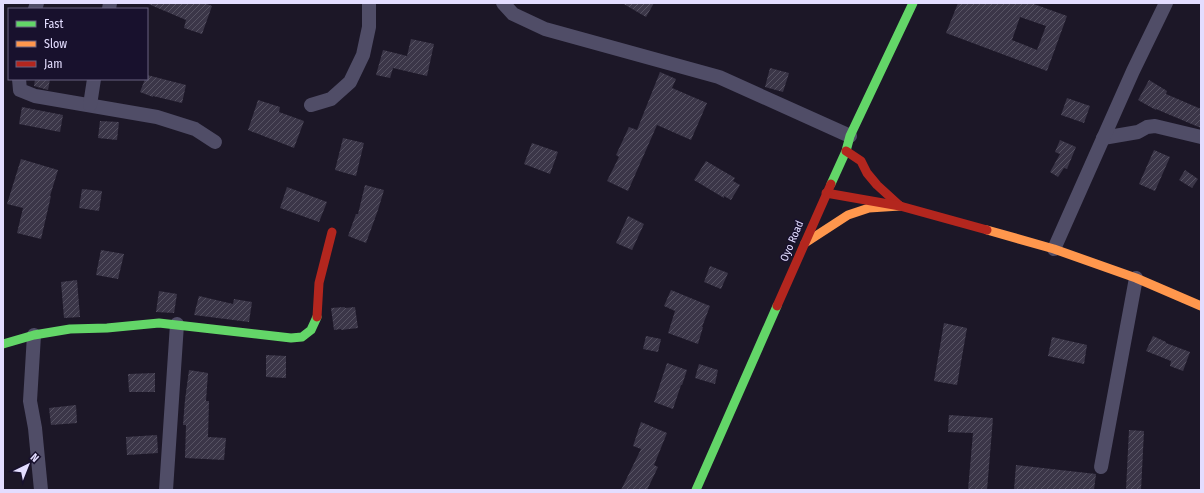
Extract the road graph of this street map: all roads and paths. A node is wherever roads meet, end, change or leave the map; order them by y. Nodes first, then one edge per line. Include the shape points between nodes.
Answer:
1 (369, 3) edge
2 (503, 3) edge
3 (913, 3) edge
4 (1166, 3) edge
5 (19, 80) edge
6 (94, 80) edge
7 (90, 105) junction
8 (311, 105) dead end
9 (850, 136) junction
10 (1201, 137) edge
11 (1103, 138) junction
12 (215, 142) dead end
13 (846, 151) junction
14 (826, 193) junction
15 (900, 206) junction
16 (332, 232) dead end
17 (805, 243) junction
18 (1054, 249) junction
19 (1136, 278) junction
20 (1201, 306) edge
21 (177, 324) junction
22 (34, 335) junction
23 (3, 344) edge
24 (1101, 467) dead end
25 (41, 490) edge
26 (166, 490) edge
27 (696, 490) edge

1 - 8 street via 369,27 363,55 350,82 331,99
2 - 9 street via 513,14 545,29 719,77
3 - 9 main road, Oyo Road
4 - 11 street
5 - 7 street via 20,90 35,96
6 - 7 street
7 - 12 street via 157,117 196,129
9 - 13 main road, Oyo Road
10 - 11 street via 1155,126 1138,132
11 - 18 street
13 - 14 main road, Oyo Road
13 - 15 main road via 862,162 877,185
14 - 15 main road
14 - 17 main road, Oyo Road
15 - 17 main road via 869,208 848,215
15 - 18 main road
16 - 21 main road via 319,283 316,318 311,330 302,337 291,338
17 - 27 main road, Oyo Road
18 - 19 main road
19 - 20 main road
19 - 24 street
21 - 22 main road via 70,329
21 - 26 street
22 - 23 main road
22 - 25 street via 30,401

